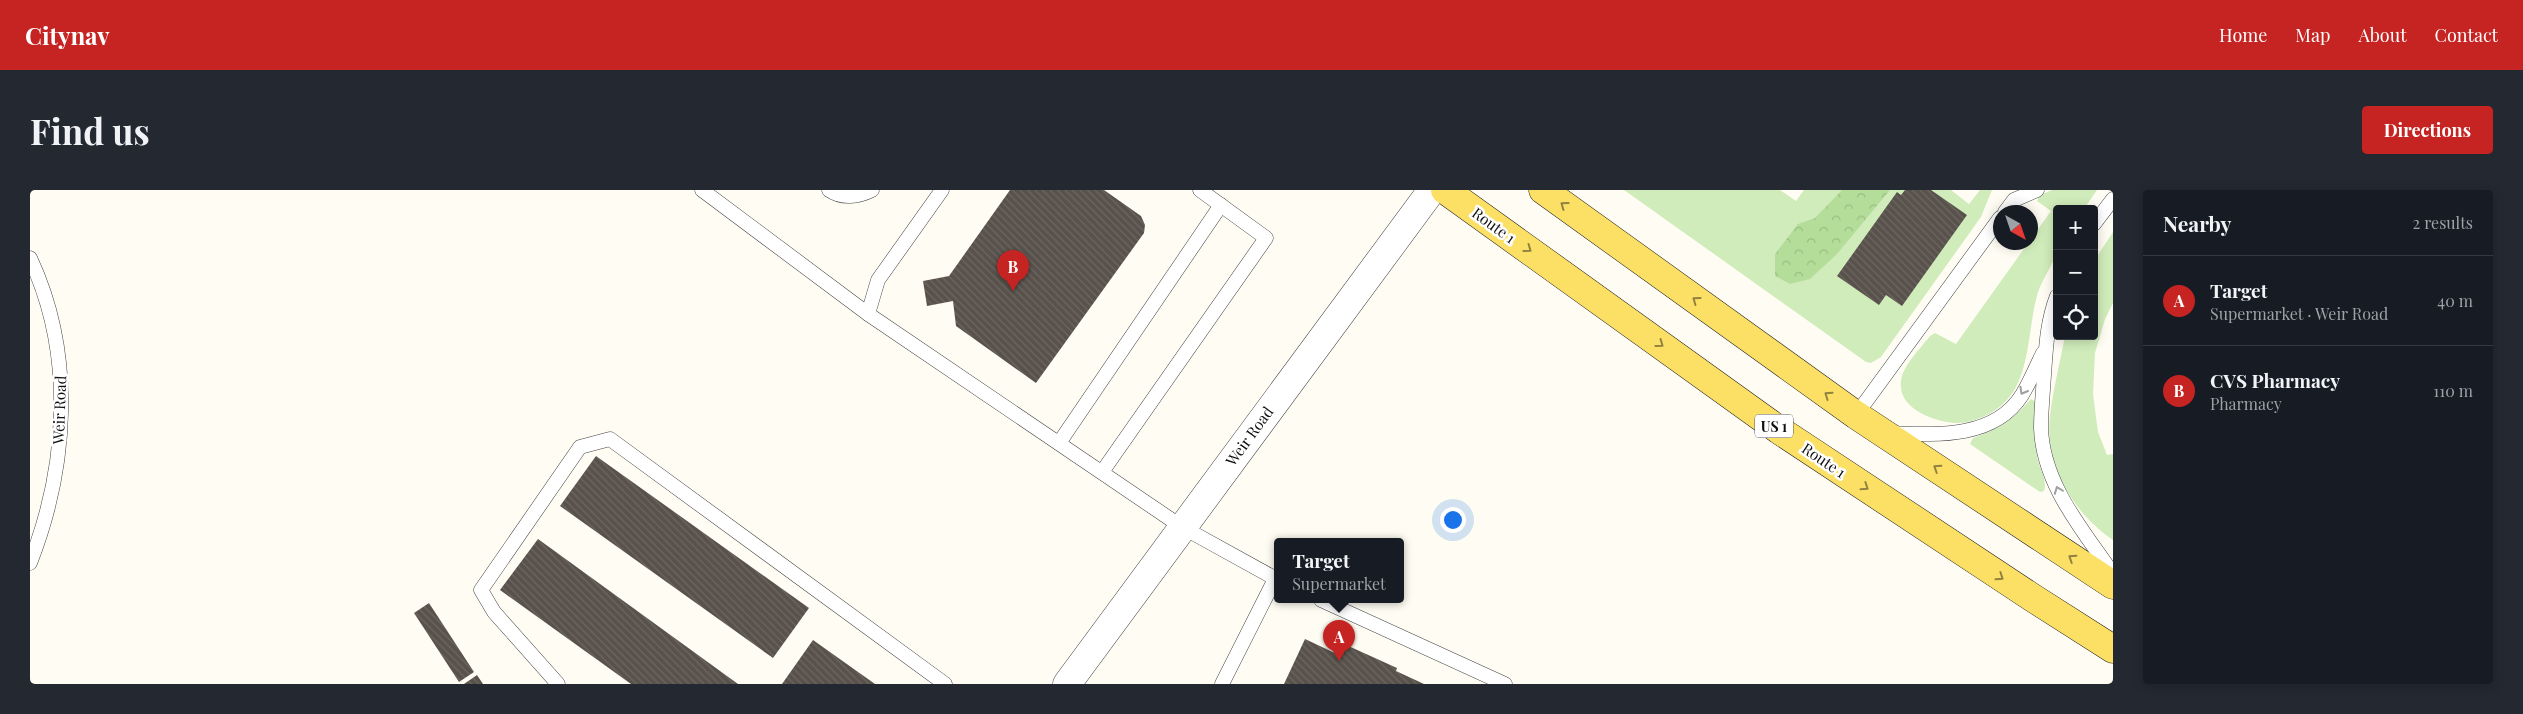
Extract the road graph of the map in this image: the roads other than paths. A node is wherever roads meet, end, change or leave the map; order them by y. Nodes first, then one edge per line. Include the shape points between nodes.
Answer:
1 (702, 190) edge
2 (829, 190) edge
3 (872, 190) edge
4 (942, 190) edge
5 (1200, 190) edge
6 (1432, 190) edge
7 (1445, 190) edge
8 (1543, 190) edge
9 (2037, 190) edge
10 (2011, 195) edge
11 (2113, 199) edge
12 (1221, 205) junction
13 (2098, 219) edge
14 (1993, 228) edge
15 (30, 258) edge
16 (2053, 306) edge
17 (868, 314) junction
18 (2046, 348) junction
19 (1856, 415) junction
20 (1882, 433) junction
21 (1059, 443) junction
22 (1102, 472) junction
23 (1182, 527) junction
24 (30, 564) edge
25 (2113, 574) edge
26 (1274, 579) edge
27 (1274, 584) edge
28 (2113, 585) edge
29 (1328, 603) edge
30 (2113, 649) edge
31 (558, 684) edge
32 (945, 684) edge
33 (1067, 684) edge
34 (1222, 684) edge
35 (1506, 684) edge

1 - 17 lane
2 - 3 lane via 837,195 861,196
4 - 17 lane via 878,280
5 - 12 lane
6 - 23 street, Weir Road
7 -> 30 main road, Route 1 / US 1 via 1779,430
19 -> 8 main road
9 - 10 lane
11 - 13 lane
12 - 21 lane
12 - 22 lane via 1266,238
14 - 19 lane
15 - 24 lane, Weir Road via 55,329 61,377 60,431 54,482 41,536
16 - 18 lane
17 - 21 lane
18 -> 20 lane via 2021,396 2005,414 1988,423 1964,432
25 -> 18 lane via 2060,497 2047,462 2041,430
19 - 20 main road
28 -> 20 main road
21 - 22 lane
22 - 23 lane
23 - 26 lane
23 - 33 street, Weir Road
27 - 34 lane
29 - 35 lane
31 - 32 lane via 494,612 481,590 580,447 610,439

